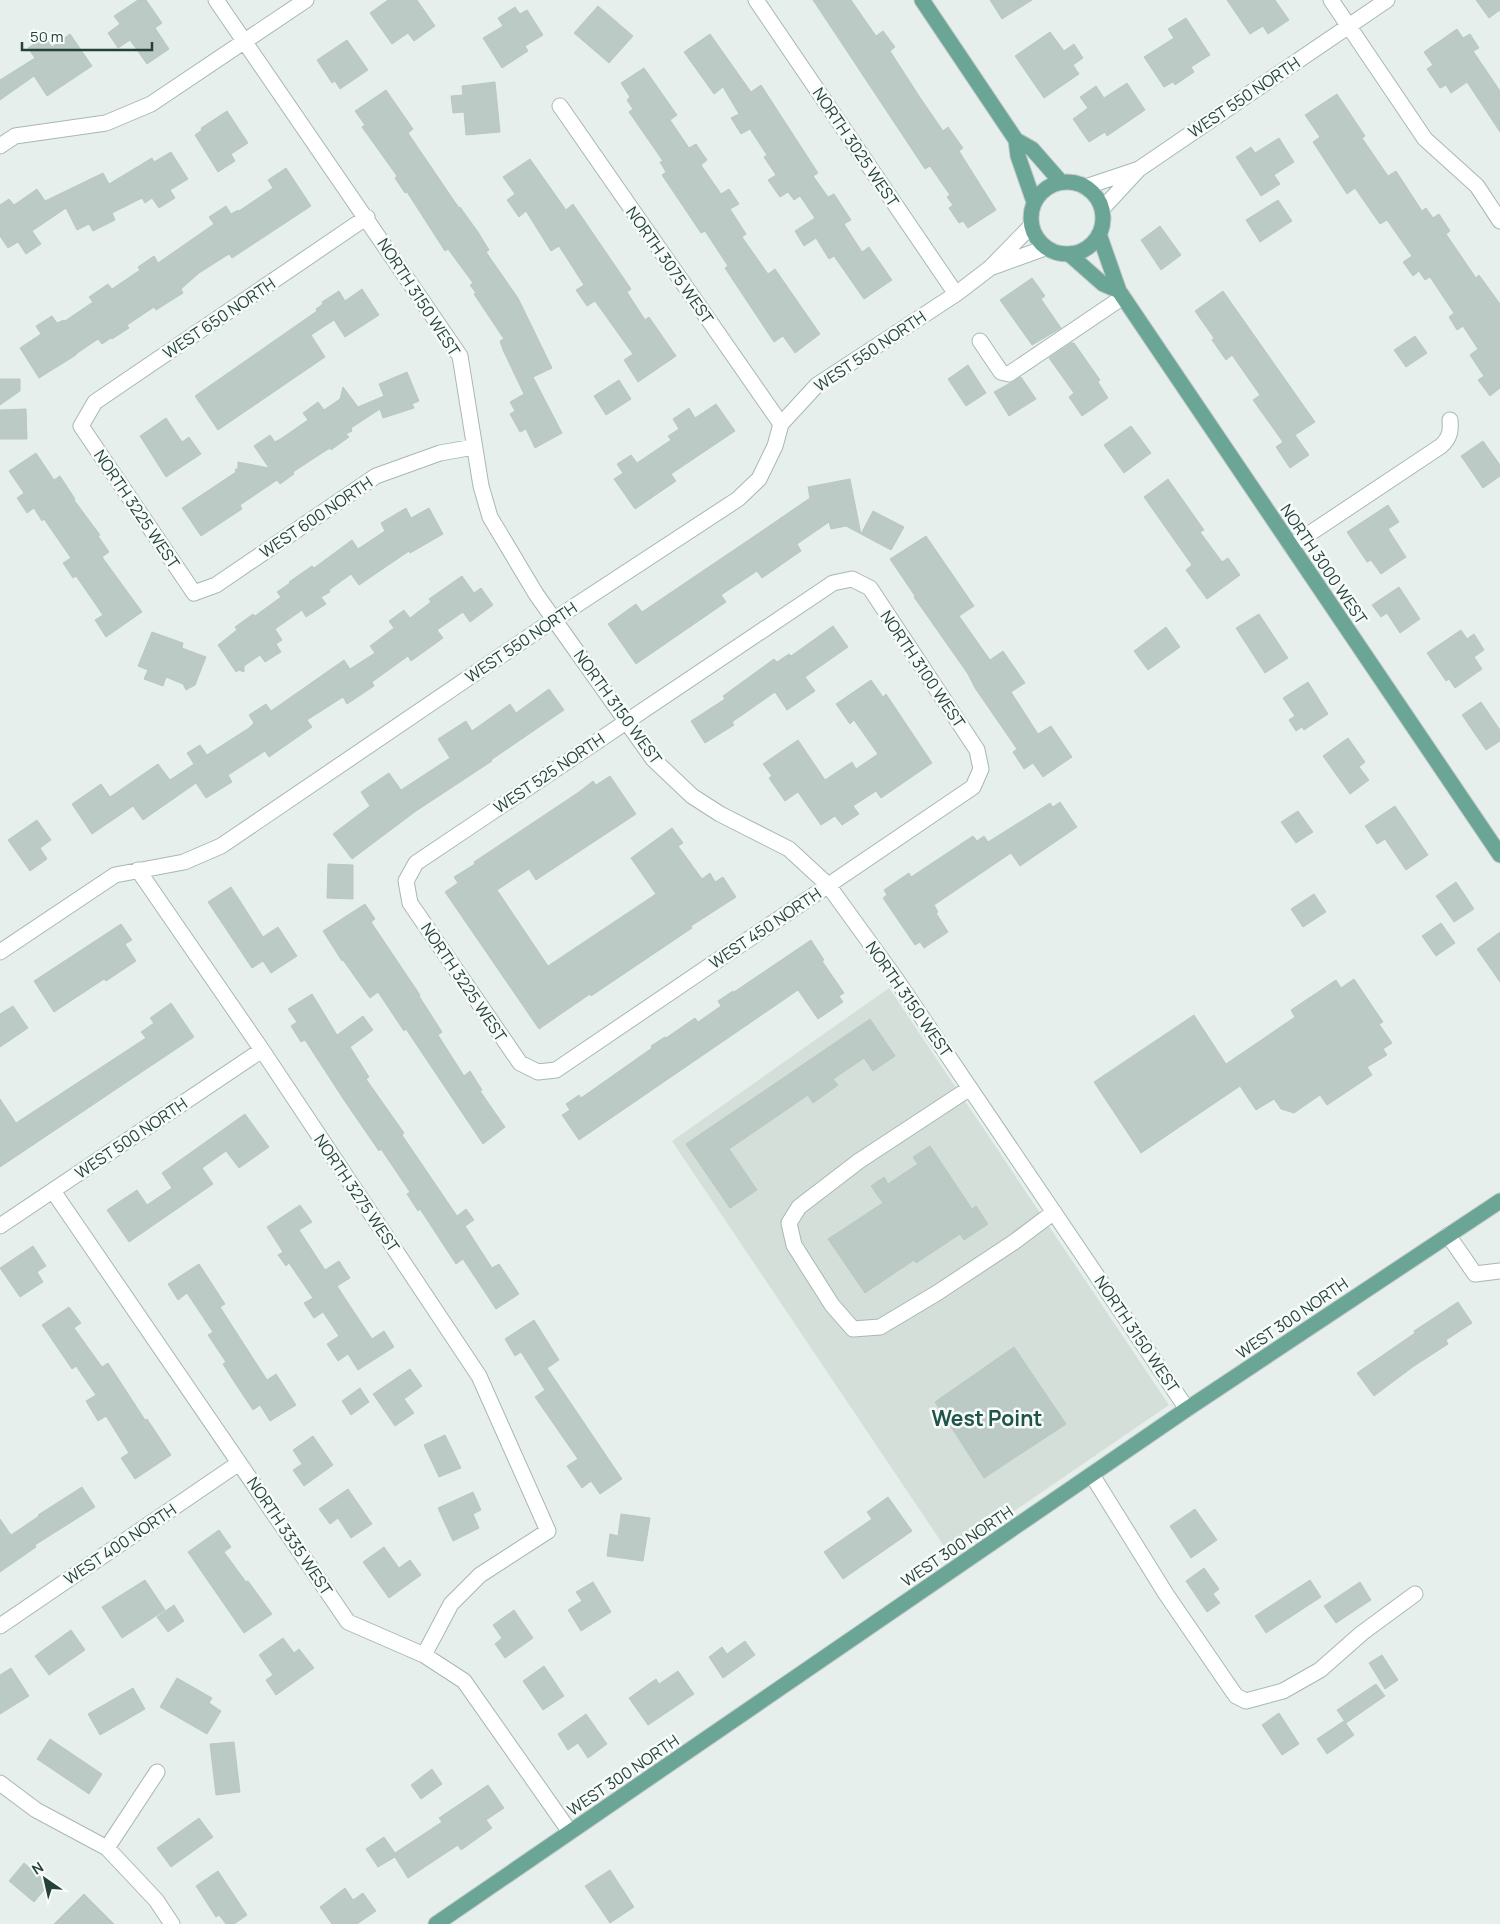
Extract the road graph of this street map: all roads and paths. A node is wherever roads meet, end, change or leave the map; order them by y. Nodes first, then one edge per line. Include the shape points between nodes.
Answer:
1 (216, 0) edge
2 (306, 0) edge
3 (756, 0) edge
4 (922, 0) edge
5 (1331, 0) edge
6 (1387, 0) edge
7 (1348, 26) junction
8 (244, 41) junction
9 (560, 106) dead end
10 (1016, 140) junction
11 (0, 146) edge
12 (1139, 169) junction
13 (1061, 182) junction
14 (1086, 187) junction
15 (1034, 202) junction
16 (1102, 209) junction
17 (366, 218) junction
18 (1500, 221) edge
19 (1031, 226) junction
20 (1100, 234) junction
21 (1045, 248) junction
22 (1069, 254) junction
23 (990, 268) junction
24 (956, 294) junction
25 (1121, 294) junction
26 (980, 341) dead end
27 (1450, 420) dead end
28 (781, 424) junction
29 (81, 426) joint
30 (474, 447) junction
31 (1291, 546) junction
32 (852, 579) joint
33 (194, 593) joint
34 (554, 619) junction
35 (627, 721) junction
36 (981, 769) joint
37 (1500, 856) edge
38 (138, 870) junction
39 (406, 881) joint
40 (828, 885) junction
41 (0, 952) edge
42 (262, 1050) junction
43 (538, 1072) joint
44 (970, 1088) junction
45 (53, 1191) junction
46 (1500, 1201) edge
47 (1054, 1212) junction
48 (0, 1226) edge
49 (1448, 1235) junction
50 (1500, 1271) edge
51 (1187, 1409) junction
52 (239, 1463) junction
53 (1092, 1475) junction
54 (1415, 1594) dead end
55 (0, 1626) edge
56 (424, 1655) junction
57 (157, 1772) dead end
58 (0, 1783) edge
59 (570, 1832) junction
60 (107, 1848) junction
61 (172, 1924) edge
62 (436, 1924) edge

1 - 8 street, NORTH 3150 WEST
2 - 8 street
3 - 24 street, NORTH 3025 WEST
4 - 10 main road
5 - 7 street
6 - 7 street, WEST 550 NORTH
7 - 12 street, WEST 550 NORTH
7 - 18 street via 1425,139 1477,186
8 - 11 street via 152,104 106,123 15,136
8 - 17 street, NORTH 3150 WEST
9 - 28 street, NORTH 3075 WEST
10 - 13 main road via 1032,149
10 - 15 main road via 1018,156
12 - 14 street, WEST 550 NORTH
12 - 16 street, WEST 550 NORTH
13 - 14 main road via 1074,182
13 - 15 main road via 1049,186
14 - 16 main road via 1095,195
15 - 19 main road
16 - 20 main road
17 - 29 street, WEST 650 NORTH via 95,402
17 - 30 street, NORTH 3150 WEST via 460,356
19 - 21 main road
19 - 23 street, WEST 550 NORTH
20 - 22 main road via 1079,253
20 - 25 main road, NORTH 3000 WEST
21 - 22 main road
21 - 23 street, WEST 550 NORTH
22 - 25 main road, NORTH 3000 WEST via 1103,284
23 - 24 street, WEST 550 NORTH
24 - 28 street, WEST 550 NORTH via 817,386
25 - 26 street via 1009,374 1001,372
25 - 31 main road, NORTH 3000 WEST
27 - 31 street via 1451,429 1442,446
28 - 34 street, WEST 550 NORTH via 775,446 759,479 738,499
29 - 33 street, NORTH 3225 WEST
30 - 33 street, WEST 600 NORTH via 440,453 376,476 216,585
30 - 34 street, NORTH 3150 WEST via 490,518
31 - 37 main road, NORTH 3000 WEST
32 - 35 street, WEST 525 NORTH via 833,583
32 - 36 street, NORTH 3100 WEST via 870,588 977,750
34 - 35 street, NORTH 3150 WEST
34 - 38 street, WEST 550 NORTH via 221,846 184,862
35 - 39 street, WEST 525 NORTH via 416,863
35 - 40 street, NORTH 3150 WEST via 653,759 692,796 720,814 789,848
36 - 40 street, WEST 450 NORTH via 973,787
38 - 41 street, WEST 550 NORTH via 115,875
38 - 42 street, NORTH 3275 WEST
39 - 43 street, NORTH 3225 WEST via 410,902 520,1063
40 - 43 street, WEST 450 NORTH via 556,1070
40 - 44 street, NORTH 3150 WEST
42 - 45 street, WEST 500 NORTH
42 - 56 street, NORTH 3275 WEST via 479,1376 548,1531 480,1575 451,1604
44 - 47 street, NORTH 3150 WEST
44 - 47 street via 859,1161 799,1206 789,1223 794,1245 832,1305 853,1329 880,1327 937,1293
45 - 48 street, WEST 500 NORTH
45 - 52 street, NORTH 3335 WEST
46 - 49 main road, WEST 300 NORTH
47 - 51 street, NORTH 3150 WEST
49 - 50 street via 1474,1274
49 - 51 main road, WEST 300 NORTH
51 - 53 main road, WEST 300 NORTH
52 - 55 street, WEST 400 NORTH
52 - 56 street, NORTH 3335 WEST via 348,1622
53 - 54 street via 1166,1594 1236,1696 1246,1701 1283,1691 1320,1670 1362,1632
53 - 59 main road, WEST 300 NORTH
56 - 59 street, NORTH 3335 WEST via 464,1681
57 - 60 street
58 - 60 street via 36,1810
59 - 62 main road, WEST 300 NORTH
60 - 61 street via 156,1900

